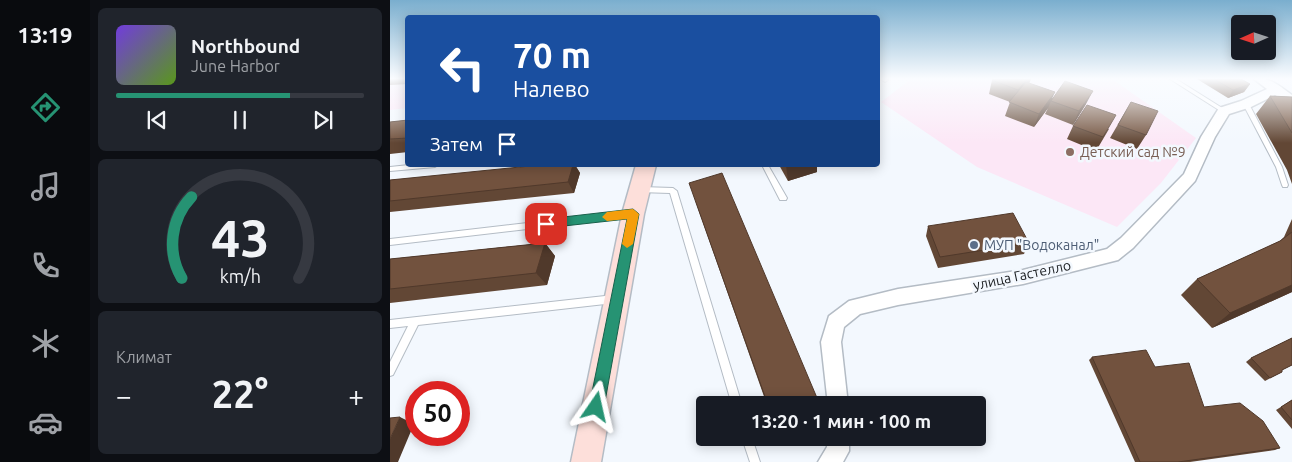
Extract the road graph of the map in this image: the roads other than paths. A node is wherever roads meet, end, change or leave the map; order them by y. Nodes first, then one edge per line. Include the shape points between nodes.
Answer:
1 (1208, 101) edge
2 (1253, 101) edge
3 (1246, 104) junction
4 (1224, 111) junction
5 (416, 167) edge
6 (646, 167) edge
7 (766, 167) edge
8 (390, 170) edge
9 (1285, 185) dead end
10 (783, 198) dead end
11 (637, 202) junction
12 (390, 242) edge
13 (617, 299) junction
14 (415, 321) junction
15 (390, 324) edge
16 (390, 372) edge
17 (735, 396) edge
18 (837, 396) edge
19 (750, 446) edge
20 (838, 446) edge
21 (586, 462) edge
22 (755, 462) edge
23 (829, 462) edge

1 - 4 lane
2 - 3 street
3 - 4 street
3 - 9 lane
4 - 18 street, улица Гастелло via 1190,177 1112,256 1023,277 898,296 855,307 836,322 832,342
5 - 8 lane
6 - 11 main road
7 - 10 lane
11 - 12 lane
11 - 13 main road
11 - 17 lane via 673,191
13 - 14 lane
13 - 21 main road
14 - 15 lane
14 - 16 lane
19 - 22 lane
20 - 23 street

